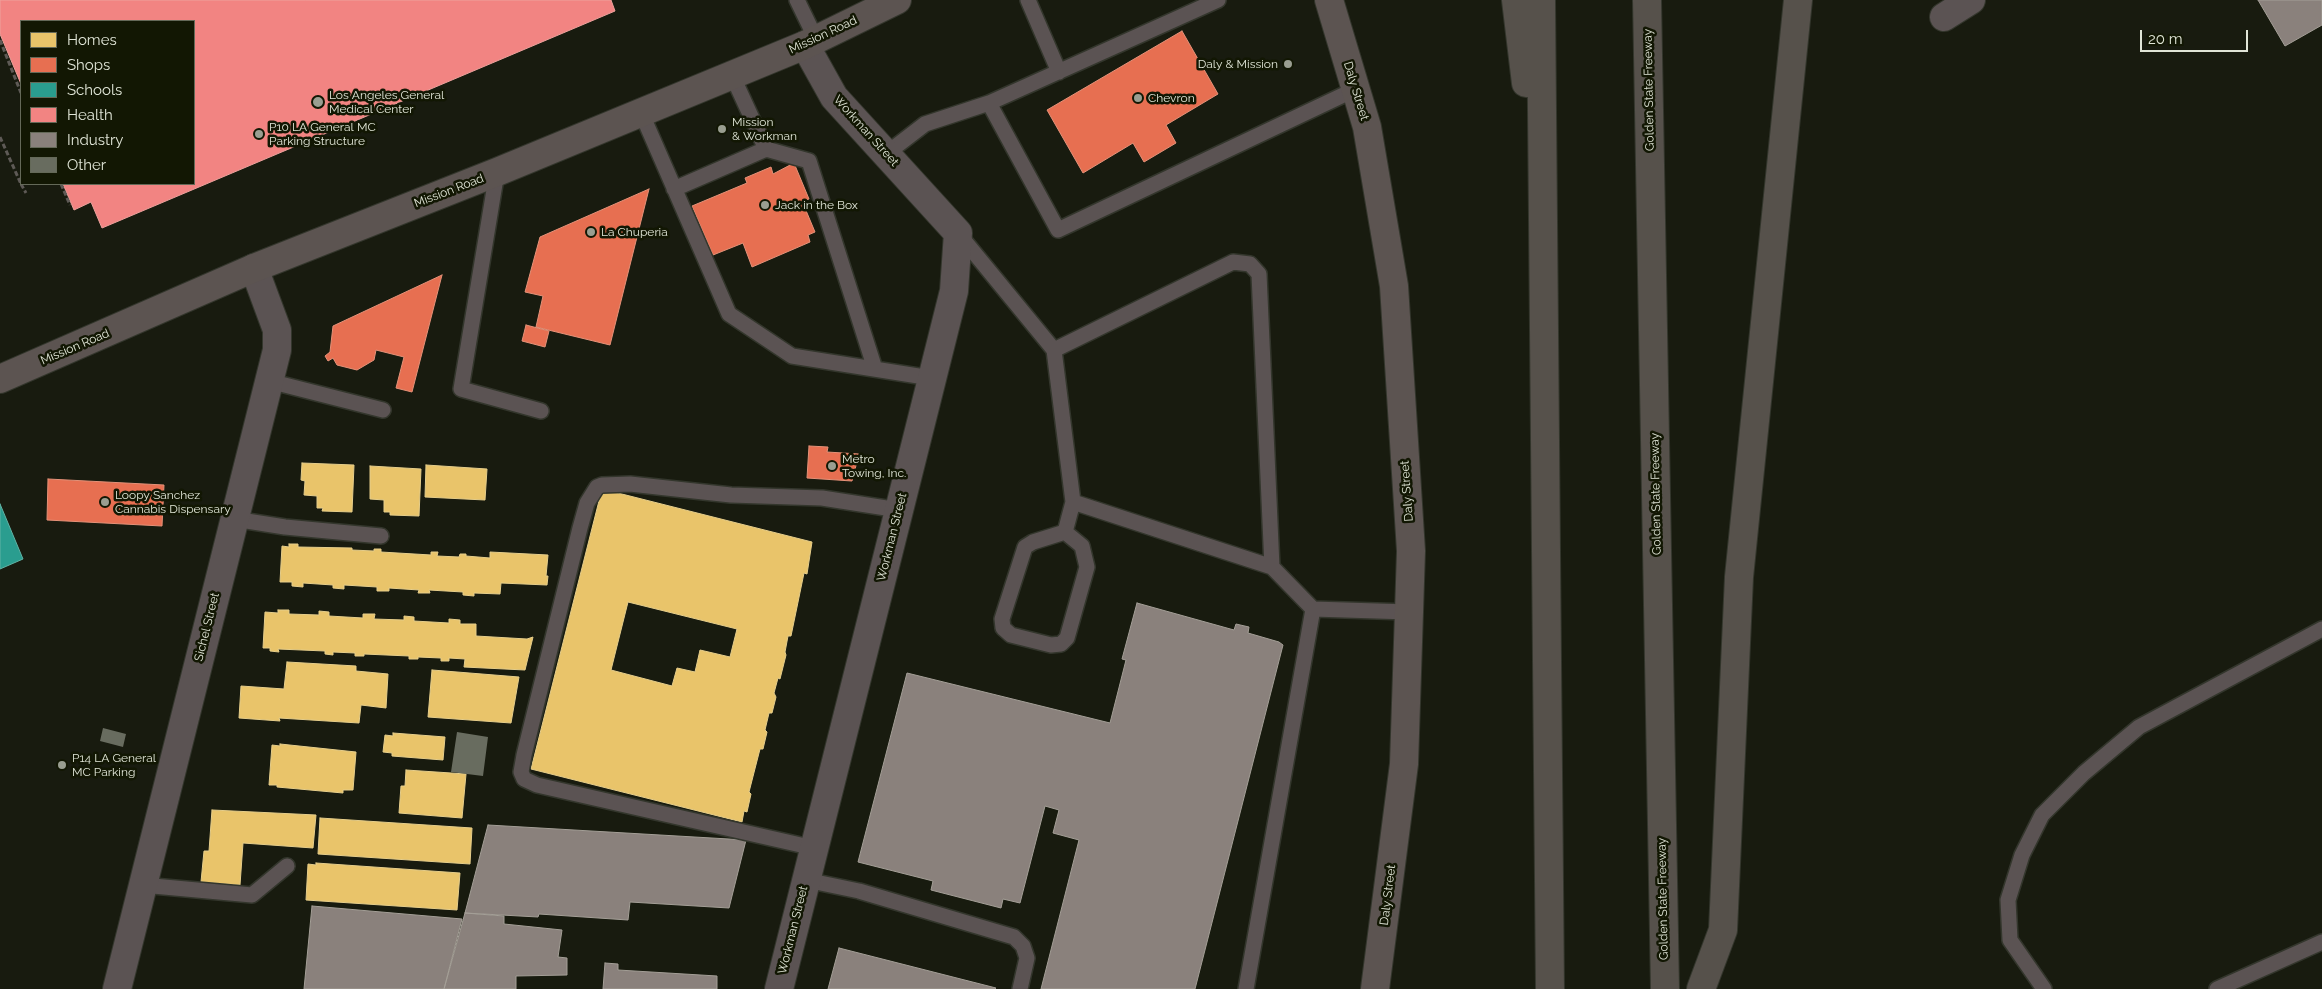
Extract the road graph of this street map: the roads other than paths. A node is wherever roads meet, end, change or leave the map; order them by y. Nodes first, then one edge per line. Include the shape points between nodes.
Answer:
1 (797, 0) edge
2 (897, 0) edge
3 (1028, 0) edge
4 (1218, 0) edge
5 (1329, 0) edge
6 (1516, 0) edge
7 (1541, 0) edge
8 (1647, 0) edge
9 (1798, 0) edge
10 (1971, 0) edge
11 (1944, 17) dead end
12 (811, 42) junction
13 (1059, 72) junction
14 (732, 75) junction
15 (1356, 89) junction
16 (989, 103) junction
17 (641, 112) junction
18 (766, 149) junction
19 (886, 154) junction
20 (497, 172) junction
21 (674, 189) junction
22 (1544, 221) junction
23 (958, 232) junction
24 (254, 268) junction
25 (1054, 350) junction
26 (875, 369) junction
27 (932, 378) junction
28 (0, 379) edge
29 (269, 381) junction
30 (383, 410) dead end
31 (541, 411) dead end
32 (1073, 502) junction
33 (899, 510) junction
34 (234, 518) junction
35 (1065, 532) junction
36 (381, 536) dead end
37 (1272, 567) junction
38 (1313, 609) junction
39 (1409, 612) junction
40 (2322, 629) edge
41 (814, 848) junction
42 (288, 866) dead end
43 (806, 880) junction
44 (142, 885) junction
45 (2322, 942) edge
46 (116, 989) edge
47 (779, 989) edge
48 (1020, 989) edge
49 (1246, 989) edge
50 (1375, 989) edge
51 (1550, 989) edge
52 (1665, 989) edge
53 (1701, 989) edge
54 (2044, 989) edge
55 (2217, 989) edge

1 - 12 lane
2 - 12 main road, Mission Road
3 - 13 lane
4 - 13 lane
5 - 15 main road, Daly Street
6 - 22 highway
7 - 22 highway
8 - 52 highway, Golden State Freeway
9 - 53 highway via 1739,577 1722,930
10 - 11 street
12 - 14 main road, Mission Road
12 - 19 street, Workman Street via 834,97
13 - 16 lane
14 - 17 main road, Mission Road
14 - 18 lane
15 - 16 lane via 1058,230
15 - 39 main road, Daly Street via 1367,127 1394,286 1411,551
16 - 19 lane via 925,124
17 - 20 main road, Mission Road
17 - 21 lane
18 - 21 lane
18 - 26 lane via 810,161
19 - 23 street, Workman Street
20 - 24 main road, Mission Road
20 - 31 lane via 460,389
21 - 26 lane via 729,314 792,356
22 - 51 highway
23 - 25 lane
23 - 27 street, Workman Street via 954,291
24 - 28 main road, Mission Road
24 - 29 street, Sichel Street via 277,330
25 - 32 lane
25 - 37 lane via 1234,262 1250,264 1259,274
26 - 27 lane
27 - 33 street, Workman Street
29 - 30 lane
29 - 34 street, Sichel Street
32 - 35 lane
32 - 37 lane
33 - 41 street, Workman Street
33 - 41 lane via 822,498 731,495 630,484 602,485 597,486 587,503 578,537 524,755 521,772 524,779 537,785
34 - 36 lane via 294,528
34 - 44 street, Sichel Street
35 - 35 lane via 1025,547 1002,619 1003,628 1011,635 1051,645 1061,644 1067,638 1087,567 1082,546
37 - 38 lane
38 - 39 lane
38 - 49 lane
39 - 50 main road, Daly Street via 1404,764
40 - 54 lane via 2139,727 2084,773 2042,815 2022,855 2008,900 2010,940
41 - 43 street, Workman Street
42 - 44 lane via 252,894
43 - 47 street, Workman Street
43 - 48 lane via 859,891 1014,937 1023,946 1027,958
44 - 46 street, Sichel Street
45 - 55 lane

